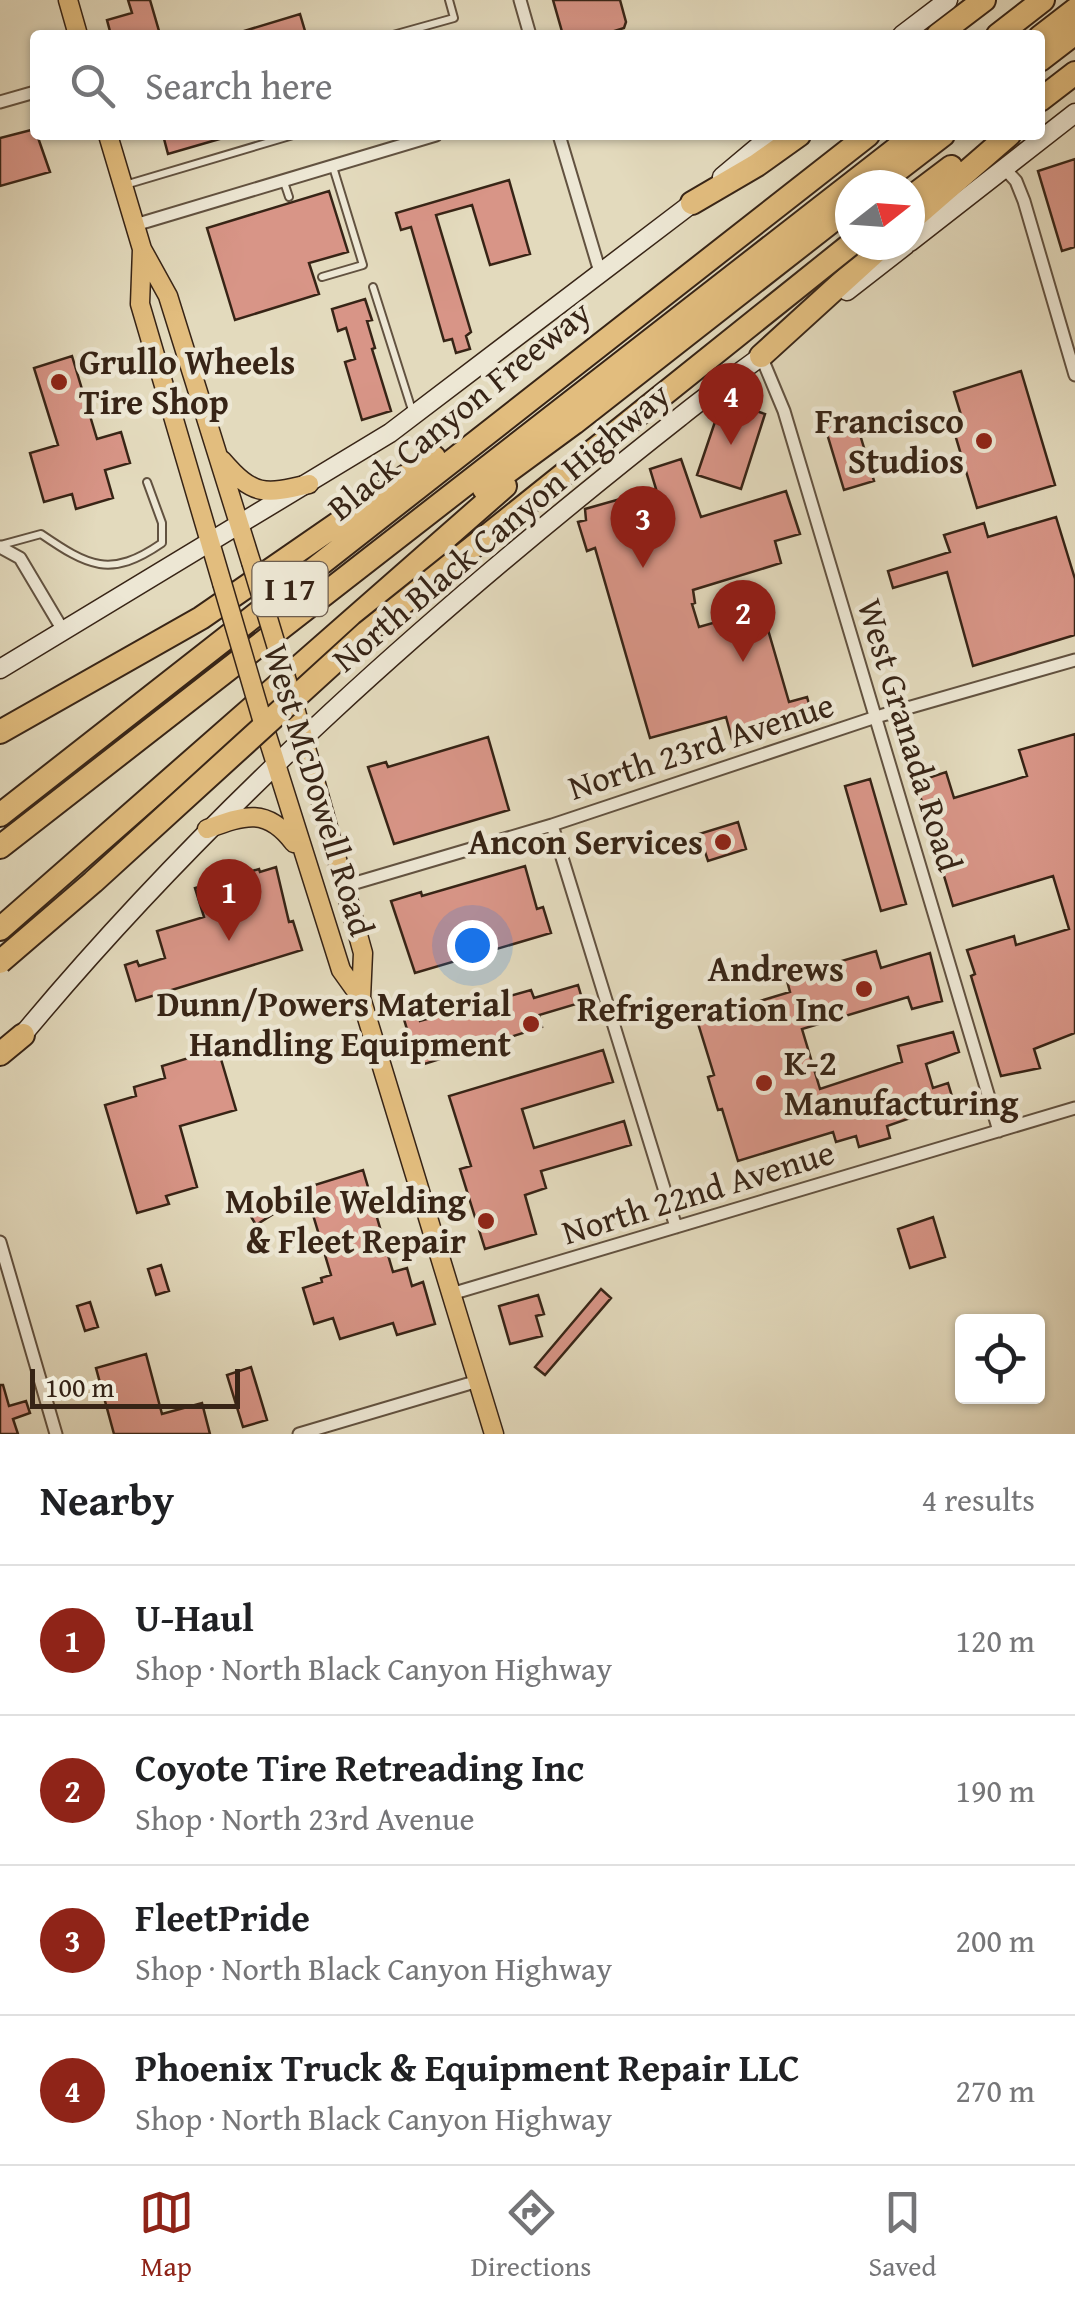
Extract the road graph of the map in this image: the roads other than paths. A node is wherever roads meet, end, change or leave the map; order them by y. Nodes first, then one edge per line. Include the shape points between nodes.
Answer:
1 (68, 0) edge
2 (449, 0) edge
3 (520, 0) edge
4 (948, 0) edge
5 (984, 0) edge
6 (1043, 0) edge
7 (1075, 10) edge
8 (77, 30) edge
9 (411, 30) edge
10 (529, 30) edge
11 (909, 30) edge
12 (945, 30) edge
13 (1004, 30) edge
14 (1045, 33) edge
15 (1075, 33) edge
16 (1045, 56) edge
17 (1072, 75) edge
18 (30, 93) edge
19 (1045, 99) edge
20 (0, 102) edge
21 (1075, 113) edge
22 (1045, 137) edge
23 (110, 140) edge
24 (276, 140) edge
25 (419, 140) edge
26 (560, 140) edge
27 (766, 140) edge
28 (791, 140) edge
29 (862, 140) edge
30 (908, 140) edge
31 (936, 140) edge
32 (986, 140) edge
33 (1003, 140) edge
34 (1041, 140) edge
35 (333, 166) junction
36 (1004, 169) junction
37 (898, 170) edge
38 (284, 181) junction
39 (124, 186) junction
40 (925, 187) edge
41 (290, 197) dead end
42 (692, 203) junction
43 (925, 208) edge
44 (835, 219) edge
45 (135, 225) junction
46 (925, 230) edge
47 (142, 248) junction
48 (835, 257) edge
49 (867, 260) edge
50 (886, 260) edge
51 (600, 272) junction
52 (322, 277) dead end
53 (373, 287) dead end
54 (761, 356) junction
55 (578, 360) junction
56 (1075, 375) edge
57 (414, 415) junction
58 (574, 423) junction
59 (218, 455) junction
60 (147, 482) dead end
61 (309, 484) junction
62 (239, 524) junction
63 (210, 542) junction
64 (0, 546) edge
65 (64, 632) junction
66 (1075, 660) edge
67 (0, 670) edge
68 (56, 698) junction
69 (876, 717) junction
70 (0, 721) edge
71 (0, 732) edge
72 (304, 740) junction
73 (275, 766) junction
74 (0, 816) edge
75 (552, 825) junction
76 (207, 829) junction
77 (0, 847) edge
78 (304, 856) junction
79 (0, 858) edge
80 (345, 886) junction
81 (0, 928) edge
82 (0, 962) edge
83 (361, 998) junction
84 (22, 1035) junction
85 (0, 1054) edge
86 (0, 1062) edge
87 (1075, 1108) edge
88 (999, 1131) junction
89 (676, 1227) junction
90 (0, 1242) edge
91 (451, 1294) junction
92 (478, 1381) junction
93 (56, 1434) edge
94 (299, 1434) edge
95 (494, 1434) edge

1 - 8 main road
2 - 9 lane via 454,18
3 - 10 street
4 - 11 main road
5 - 12 highway
6 - 13 highway
7 - 14 highway
15 - 16 highway
17 - 19 highway
18 - 20 street
21 - 22 main road, North Black Canyon Highway
23 - 39 main road, West McDowell Road
24 - 39 lane
25 - 35 street
26 - 51 street
27 - 42 main road
28 - 42 highway
29 - 55 highway, Black Canyon Freeway / I 17
30 - 77 highway
31 - 37 highway
32 - 40 highway
33 - 43 highway
34 - 36 main road, North Black Canyon Highway
35 - 38 street
35 - 52 lane via 363,265
36 - 46 main road, North Black Canyon Highway
36 - 56 street via 1024,201
38 - 41 lane
38 - 45 street
39 - 45 main road, West McDowell Road
42 - 51 main road
44 - 58 highway, Black Canyon Freeway / I 17
45 - 47 main road, West McDowell Road
47 - 59 main road, West McDowell Road via 168,296
47 - 63 main road, West McDowell Road via 140,304
48 - 82 highway, bridge via 367,632
49 - 54 highway
50 - 54 main road, North Black Canyon Highway
51 - 57 main road
53 - 57 lane
54 - 69 street, West Granada Road
54 - 72 main road, North Black Canyon Highway via 444,612
55 - 68 highway via 201,618
55 - 74 highway, Black Canyon Freeway / I 17
57 - 61 main road
58 - 79 highway, Black Canyon Freeway / I 17
58 - 81 highway
59 - 61 main road via 258,491
59 - 62 main road, West McDowell Road
60 - 64 lane via 162,543 143,556 96,566 41,534
61 - 62 main road
62 - 63 main road
62 - 72 main road, West McDowell Road, bridge
63 - 65 main road
63 - 73 main road, West McDowell Road, bridge
64 - 65 street via 20,558
65 - 67 main road
66 - 69 street, North 23rd Avenue
68 - 70 highway
68 - 71 highway
69 - 75 street, North 23rd Avenue
69 - 88 street, West Granada Road
72 - 73 main road, North Black Canyon Highway
72 - 80 main road, West McDowell Road
73 - 76 main road, North Black Canyon Highway
73 - 78 main road, West McDowell Road
75 - 80 street, North 23rd Avenue
75 - 89 street
76 - 78 main road via 261,817 284,829
76 - 84 main road, North Black Canyon Highway
78 - 83 main road, West McDowell Road via 341,970
80 - 83 main road, West McDowell Road via 363,953
83 - 91 main road, West McDowell Road
84 - 85 highway
84 - 86 main road, North Black Canyon Highway
87 - 88 street, North 22nd Avenue
88 - 89 street, North 22nd Avenue
89 - 91 street, North 22nd Avenue
90 - 93 street
91 - 92 main road, West McDowell Road
92 - 94 street
92 - 95 main road, West McDowell Road

